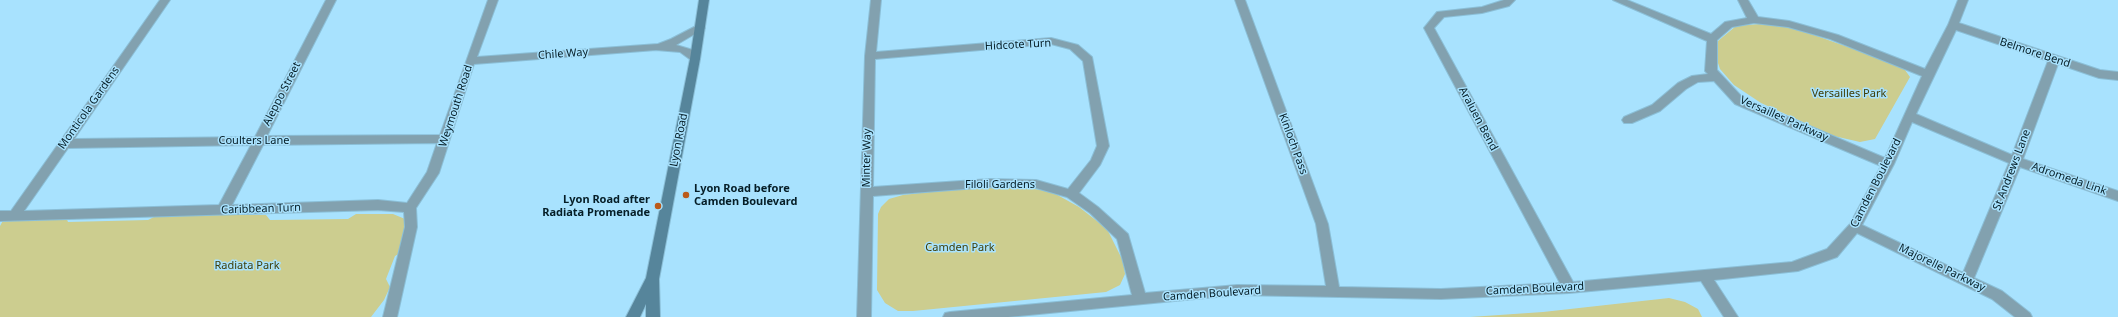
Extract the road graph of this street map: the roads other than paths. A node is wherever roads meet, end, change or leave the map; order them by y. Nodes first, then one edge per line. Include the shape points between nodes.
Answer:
1 (165, 0) edge
2 (331, 0) edge
3 (494, 0) edge
4 (704, 0) edge
5 (876, 0) edge
6 (1240, 0) edge
7 (1510, 0) edge
8 (1618, 0) edge
9 (1743, 0) edge
10 (1963, 0) edge
11 (1754, 20) junction
12 (1953, 25) junction
13 (700, 28) junction
14 (1712, 39) junction
15 (656, 47) junction
16 (870, 56) junction
17 (695, 59) junction
18 (2054, 59) junction
19 (470, 61) junction
20 (1928, 74) junction
21 (2118, 76) edge
22 (1716, 77) junction
23 (1909, 116) junction
24 (1628, 120) dead end
25 (445, 139) junction
26 (258, 141) junction
27 (63, 144) junction
28 (2016, 161) junction
29 (1888, 164) junction
30 (867, 192) junction
31 (1071, 194) junction
32 (2118, 196) edge
33 (410, 208) junction
34 (223, 210) junction
35 (0, 216) edge
36 (14, 216) junction
37 (1855, 227) junction
38 (1704, 275) junction
39 (652, 279) junction
40 (1967, 280) junction
41 (1570, 288) junction
42 (1333, 291) junction
43 (1140, 300) junction
44 (390, 317) edge
45 (633, 317) edge
46 (653, 317) edge
47 (864, 317) edge
48 (950, 317) edge
49 (1731, 317) edge
50 (2025, 317) edge

1 - 27 street, Monticola Gardens
2 - 26 street, Aleppo Street
3 - 19 street, Weymouth Road
4 - 13 street, Lyon Road
5 - 16 street, Minter Way
6 - 42 street, Kinloch Pass via 1322,224
7 - 41 street, Araluen Bend via 1505,4 1482,10 1441,14 1429,28
8 - 14 street
9 - 11 street
10 - 12 street, Camden Boulevard
11 - 14 street via 1729,24
11 - 20 street via 1789,24 1834,37
12 - 18 street, Belmore Bend
12 - 20 street, Camden Boulevard
13 - 15 street, Chile Way via 674,42
13 - 17 street, Lyon Road
14 - 22 street, Versailles Parkway via 1711,71
15 - 17 street, Chile Way via 681,49 689,52
15 - 19 street, Chile Way
16 - 30 street, Minter Way
16 - 31 street, Hidcote Turn via 1051,41 1074,47 1088,60 1103,146 1096,162
17 - 39 street, Lyon Road
18 - 21 street, Belmore Bend via 2099,74
18 - 28 street, St Andrews Lane
19 - 25 street, Weymouth Road
20 - 23 street, Camden Boulevard
22 - 24 street via 1696,79 1682,86 1656,108
22 - 29 street, Versailles Parkway via 1739,101
23 - 28 street, Adromeda Link
23 - 29 street, Camden Boulevard
25 - 26 street, Coulters Lane
25 - 33 street, Weymouth Road via 434,173
26 - 27 street, Coulters Lane
26 - 34 street, Aleppo Street
27 - 36 street, Monticola Gardens
28 - 32 street, Adromeda Link
28 - 40 street, St Andrews Lane
29 - 37 street, Camden Boulevard
30 - 31 street, Filoli Gardens via 990,183 1036,184
30 - 47 street, Minter Way
31 - 43 street, Filoli Gardens via 1094,210 1123,237
33 - 34 street, Caribbean Turn via 378,205
33 - 44 street via 411,227
34 - 36 street, Caribbean Turn
35 - 36 street, Caribbean Turn
37 - 38 street, Camden Boulevard via 1832,253 1793,267
37 - 40 street, Majorelle Parkway
38 - 41 street, Camden Boulevard
38 - 49 street
39 - 45 street, Lyon Road
39 - 46 street, Lyon Road
40 - 50 street, Majorelle Parkway via 1997,295
41 - 42 street, Camden Boulevard via 1441,294
42 - 43 street, Camden Boulevard via 1237,290
43 - 48 street, Camden Boulevard

